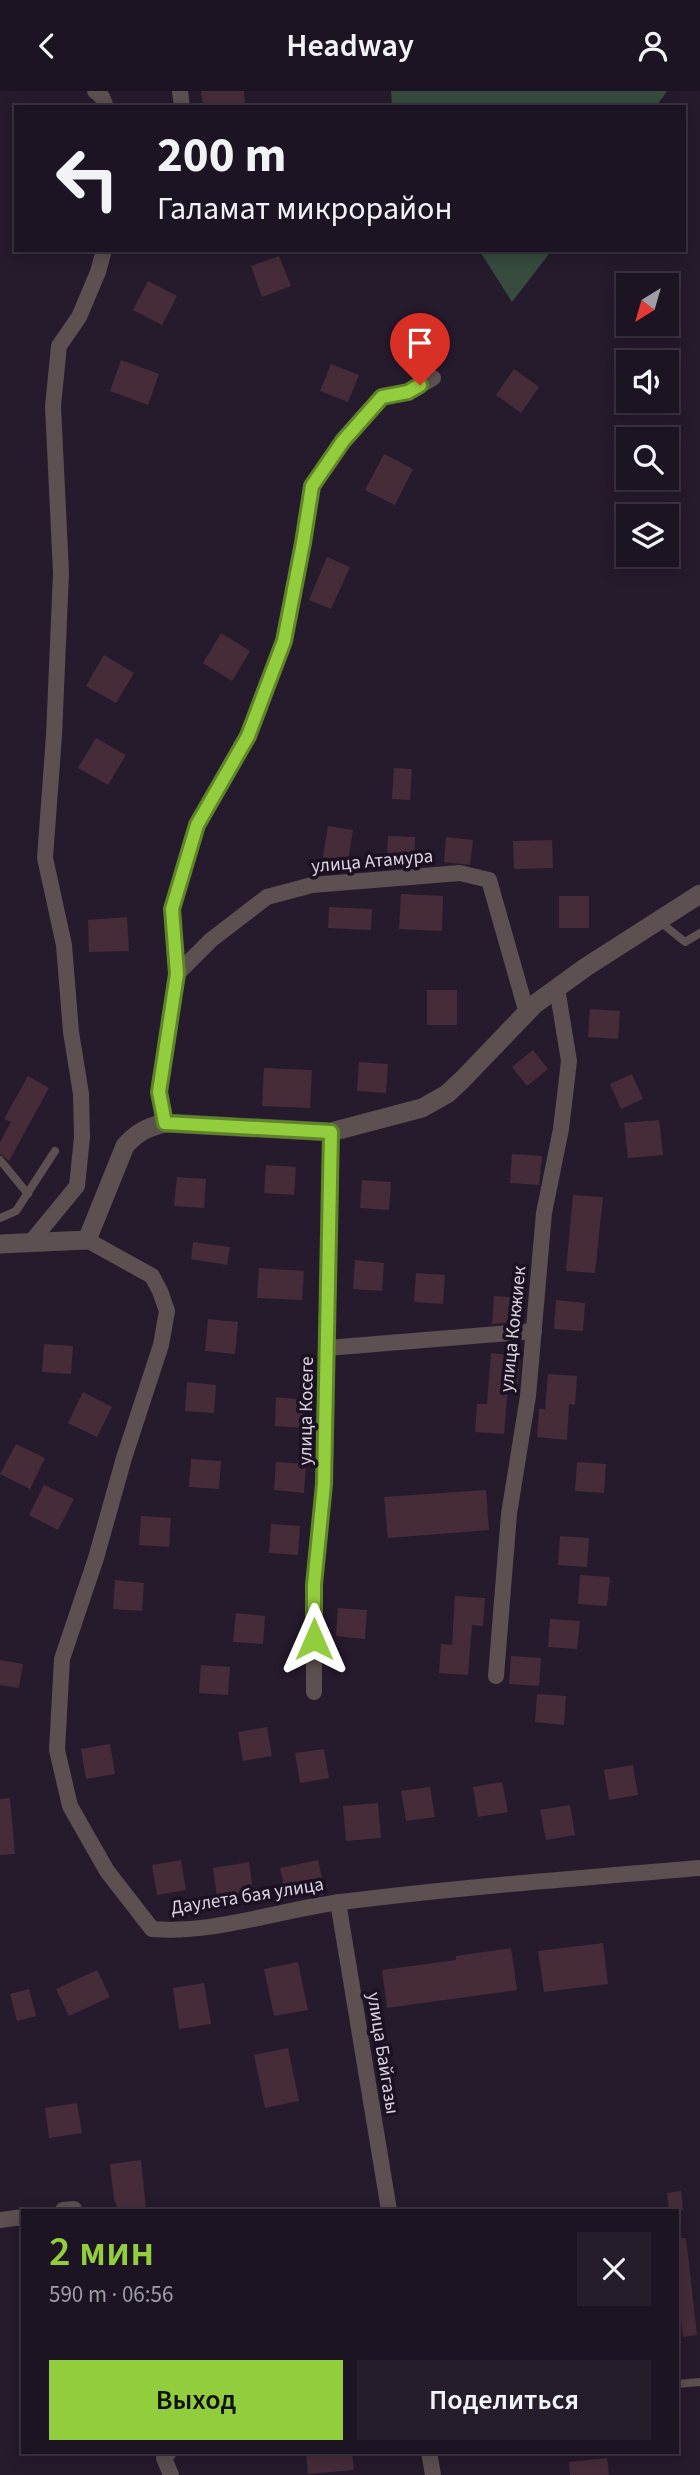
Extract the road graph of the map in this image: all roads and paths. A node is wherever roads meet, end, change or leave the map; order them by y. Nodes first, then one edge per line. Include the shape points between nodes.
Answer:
1 (94, 91) edge
2 (105, 105) edge
3 (103, 252) edge
4 (433, 378) dead end
5 (700, 894) edge
6 (659, 921) junction
7 (700, 933) edge
8 (177, 974) junction
9 (557, 988) junction
10 (526, 1010) junction
11 (165, 1123) junction
12 (331, 1132) junction
13 (55, 1151) dead end
14 (0, 1160) edge
15 (28, 1193) junction
16 (0, 1218) edge
17 (87, 1240) junction
18 (31, 1242) junction
19 (0, 1244) edge
20 (534, 1331) junction
21 (327, 1348) junction
22 (496, 1676) dead end
23 (314, 1692) dead end
24 (700, 1868) edge
25 (338, 1902) junction
26 (389, 2209) edge
27 (21, 2217) edge
28 (0, 2220) edge
29 (700, 2382) edge
30 (679, 2384) edge
31 (167, 2454) edge
32 (429, 2454) edge
33 (171, 2475) edge
34 (433, 2475) edge

1 - 2 street
3 - 18 street via 79,317 59,346 53,406 61,573 45,857 64,944 82,1137 77,1186
4 - 8 street via 408,392 382,397 312,486 284,641 248,736 197,825 172,909
5 - 6 street
6 - 7 lane via 685,942
6 - 9 street
8 - 10 street, улица Атамура via 211,940 267,897 312,885 460,873 489,880
8 - 11 street via 159,1092
9 - 10 street
9 - 20 street, улица Кокжиек via 569,1061 544,1213
10 - 12 street via 463,1079 435,1102
11 - 12 street
11 - 17 street via 146,1128 125,1146
12 - 21 street, улица Косеге
13 - 15 lane
14 - 15 lane
15 - 16 lane via 16,1211
17 - 18 street
17 - 25 street, Даулета бая улица via 152,1276 166,1311 161,1345 62,1659 57,1749 70,1806 107,1871 152,1929 181,1931
18 - 19 street
20 - 21 street
20 - 22 street, улица Кокжиек via 509,1514
21 - 23 street, улица Косеге via 324,1484 314,1585
24 - 25 street, Даулета бая улица
25 - 26 street, улица Байгазы
27 - 28 street
29 - 30 lane
31 - 33 street via 164,2458
32 - 34 street

